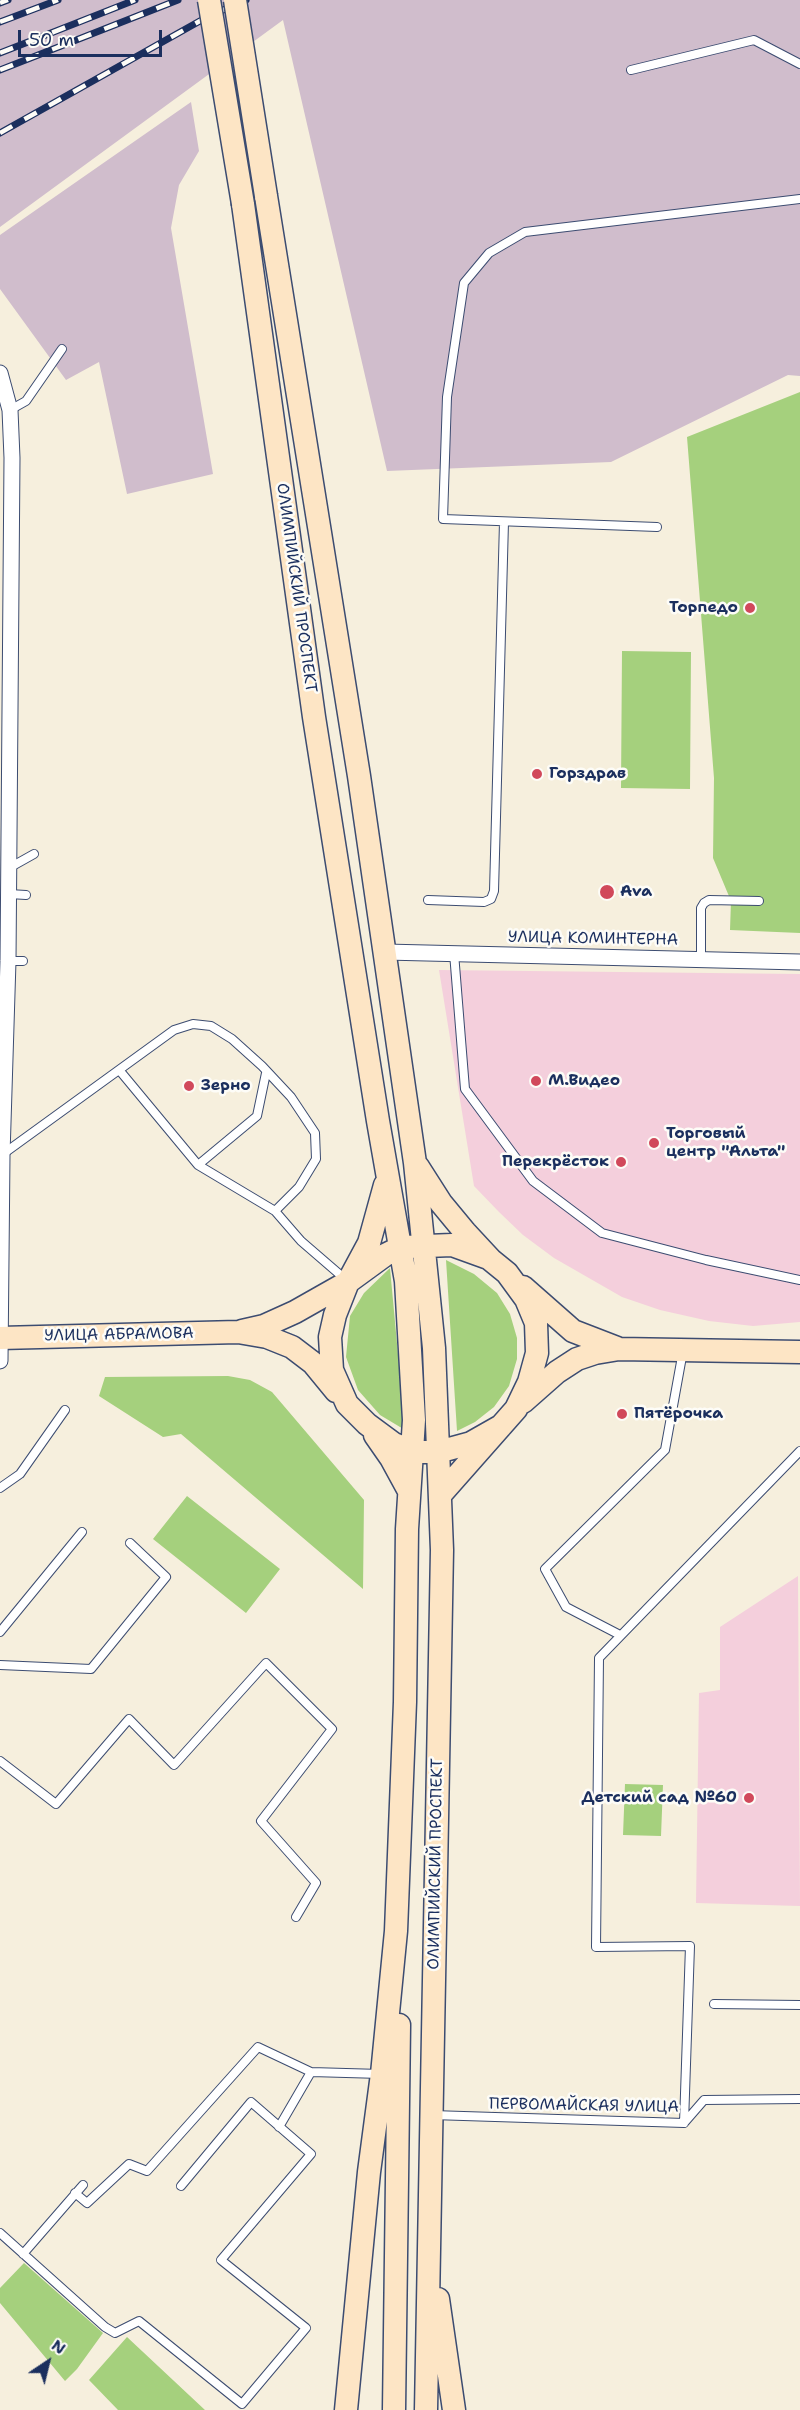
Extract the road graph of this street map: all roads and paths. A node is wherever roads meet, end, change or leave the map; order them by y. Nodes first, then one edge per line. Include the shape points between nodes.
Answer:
1 (209, 0) edge
2 (235, 0) edge
3 (800, 64) edge
4 (631, 70) dead end
5 (800, 199) edge
6 (62, 349) dead end
7 (0, 373) edge
8 (10, 410) junction
9 (504, 522) junction
10 (657, 527) dead end
11 (34, 854) dead end
12 (9, 868) junction
13 (9, 894) junction
14 (26, 895) dead end
15 (428, 900) dead end
16 (759, 901) dead end
17 (385, 952) junction
18 (454, 953) junction
19 (701, 959) junction
20 (800, 962) edge
21 (120, 1071) junction
22 (266, 1073) junction
23 (2, 1155) junction
24 (415, 1162) junction
25 (198, 1165) junction
26 (387, 1175) junction
27 (275, 1211) junction
28 (412, 1247) junction
29 (499, 1266) junction
30 (800, 1280) edge
31 (348, 1282) junction
32 (238, 1332) junction
33 (0, 1338) edge
34 (619, 1349) junction
35 (683, 1350) junction
36 (800, 1352) edge
37 (0, 1361) edge
38 (347, 1404) junction
39 (516, 1409) junction
40 (64, 1410) dead end
41 (367, 1424) junction
42 (501, 1426) junction
43 (800, 1451) edge
44 (414, 1452) junction
45 (438, 1452) junction
46 (0, 1488) edge
47 (409, 1491) junction
48 (441, 1494) junction
49 (82, 1532) dead end
50 (130, 1543) dead end
51 (0, 1632) edge
52 (620, 1635) junction
53 (0, 1665) edge
54 (0, 1761) edge
55 (296, 1917) dead end
56 (396, 1931) junction
57 (714, 2004) dead end
58 (800, 2005) edge
59 (311, 2072) junction
60 (382, 2074) junction
61 (800, 2098) edge
62 (431, 2115) junction
63 (684, 2124) junction
64 (279, 2127) junction
65 (83, 2185) dead end
66 (181, 2186) dead end
67 (75, 2193) junction
68 (0, 2233) edge
69 (429, 2234) junction
70 (23, 2254) junction
71 (346, 2410) edge
72 (394, 2410) edge
73 (426, 2410) edge
74 (454, 2410) edge

1 - 26 main road, ОЛИМПИЙСКИЙ ПРОСПЕКТ, bridge via 243,204 316,728
2 - 17 main road, ОЛИМПИЙСКИЙ ПРОСПЕКТ, bridge
3 - 4 lane via 754,40
5 - 9 lane via 525,232 489,253 464,283 447,397 443,519
6 - 8 lane via 26,401
7 - 8 street
8 - 12 street
9 - 10 lane
9 - 15 lane via 494,891 491,899 484,902
11 - 12 lane
12 - 13 street
13 - 14 lane
13 - 23 street via 16,961
16 - 19 lane via 704,903
17 - 18 street, УЛИЦА КОМИНТЕРНА
17 - 24 main road, ОЛИМПИЙСКИЙ ПРОСПЕКТ
18 - 19 street, УЛИЦА КОМИНТЕРНА
18 - 30 lane via 465,1089 533,1181 602,1233
19 - 20 street, УЛИЦА КОМИНТЕРНА
21 - 22 lane via 174,1030 193,1023 211,1026 232,1039
21 - 23 lane
21 - 25 lane
22 - 25 lane via 257,1116
22 - 27 lane via 291,1097 315,1133 316,1159 299,1187
23 - 33 street
24 - 28 main road, ОЛИМПИЙСКИЙ ПРОСПЕКТ
24 - 29 main road, ОЛИМПИЙСКИЙ ПРОСПЕКТ via 441,1203
25 - 27 lane
26 - 28 main road, ОЛИМПИЙСКИЙ ПРОСПЕКТ
26 - 31 main road, ОЛИМПИЙСКИЙ ПРОСПЕКТ via 369,1243
27 - 31 lane via 301,1241
28 - 29 main road via 452,1245
28 - 31 main road via 385,1255
28 - 44 main road, ОЛИМПИЙСКИЙ ПРОСПЕКТ via 406,1281
28 - 45 main road, ОЛИМПИЙСКИЙ ПРОСПЕКТ via 434,1348
29 - 34 main road via 573,1331
29 - 39 main road, ОЛИМПИЙСКИЙ ПРОСПЕКТ via 526,1299 536,1323 537,1353
31 - 32 main road via 295,1312
31 - 38 main road, ОЛИМПИЙСКИЙ ПРОСПЕКТ via 330,1337 332,1370
32 - 33 main road, УЛИЦА АБРАМОВА
32 - 38 main road via 292,1347 314,1364
33 - 37 street
34 - 35 main road
34 - 39 main road via 577,1359 557,1371
35 - 36 main road
35 - 52 lane via 665,1450 545,1569 566,1607
38 - 41 main road, ОЛИМПИЙСКИЙ ПРОСПЕКТ
39 - 42 main road, ОЛИМПИЙСКИЙ ПРОСПЕКТ
40 - 46 lane via 20,1474
41 - 44 main road, ОЛИМПИЙСКИЙ ПРОСПЕКТ via 394,1444
41 - 47 main road, ОЛИМПИЙСКИЙ ПРОСПЕКТ
42 - 45 main road, ОЛИМПИЙСКИЙ ПРОСПЕКТ via 471,1443
42 - 48 main road, ОЛИМПИЙСКИЙ ПРОСПЕКТ
43 - 52 lane
44 - 45 main road, ОЛИМПИЙСКИЙ ПРОСПЕКТ
44 - 47 main road, ОЛИМПИЙСКИЙ ПРОСПЕКТ
45 - 48 main road, ОЛИМПИЙСКИЙ ПРОСПЕКТ
47 - 56 main road, ОЛИМПИЙСКИЙ ПРОСПЕКТ
48 - 62 main road, ОЛИМПИЙСКИЙ ПРОСПЕКТ
49 - 51 lane
50 - 53 lane via 166,1577 92,1669
52 - 63 lane via 599,1658 596,1947 690,1946
54 - 55 lane via 56,1804 129,1719 174,1765 266,1663 332,1729 261,1821 316,1883
56 - 60 main road
56 - 72 main road via 400,2051
57 - 58 lane
59 - 60 lane
59 - 64 lane
59 - 67 lane via 258,2047 147,2171 129,2164 87,2203
60 - 71 main road
61 - 63 lane, ПЕРВОМАЙСКАЯ УЛИЦА via 704,2100
62 - 63 lane, ПЕРВОМАЙСКАЯ УЛИЦА
62 - 69 main road, ОЛИМПИЙСКИЙ ПРОСПЕКТ
64 - 66 lane via 251,2102
64 - 70 lane via 311,2154 221,2260 306,2328 242,2404 139,2321 115,2333
65 - 67 lane
67 - 70 lane
68 - 70 lane
69 - 73 main road
69 - 74 main road

